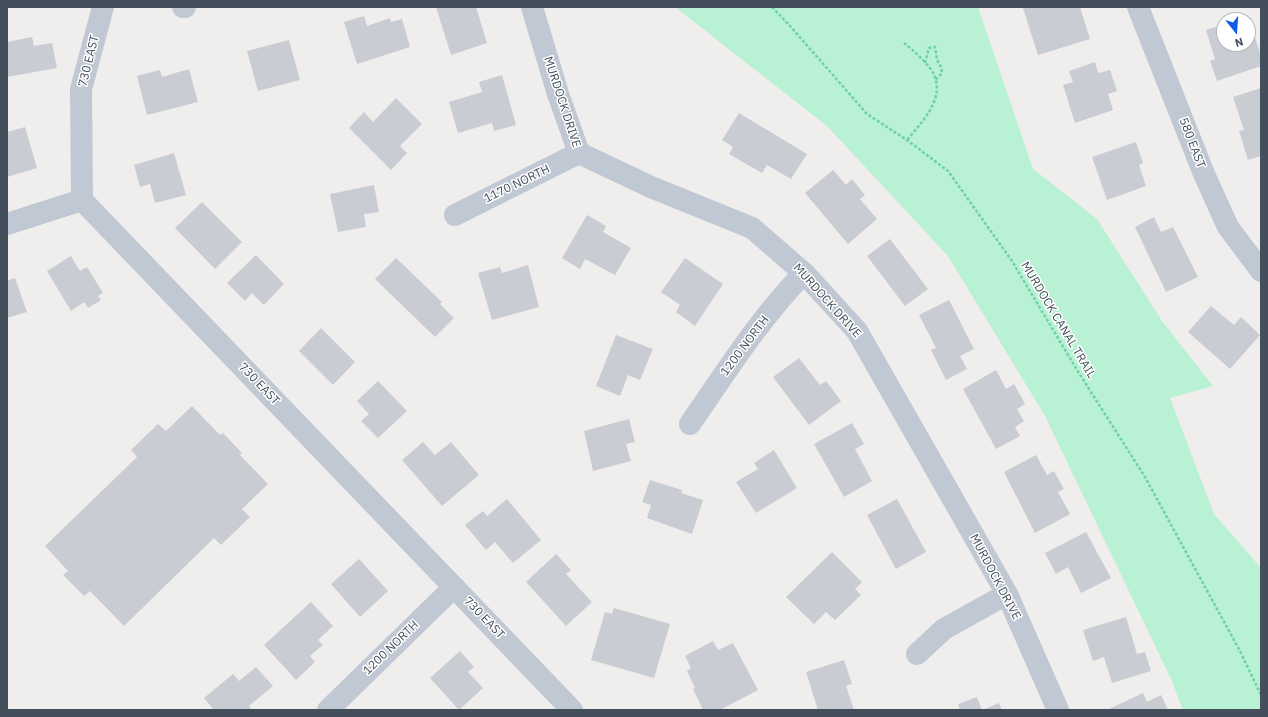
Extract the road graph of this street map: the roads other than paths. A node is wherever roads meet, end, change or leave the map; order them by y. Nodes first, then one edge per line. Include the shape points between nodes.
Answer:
1 (103, 7) edge
2 (532, 7) edge
3 (1138, 7) edge
4 (579, 153) junction
5 (82, 200) junction
6 (454, 215) dead end
7 (7, 224) edge
8 (1261, 271) edge
9 (804, 273) junction
10 (690, 424) dead end
11 (454, 586) junction
12 (1007, 594) junction
13 (916, 654) dead end
14 (328, 710) edge
15 (572, 710) edge
16 (1058, 710) edge

1 - 5 street, 730 EAST via 81,89
2 - 4 street, MURDOCK DRIVE
3 - 8 street, 580 EAST via 1228,228
4 - 6 street, 1170 NORTH
4 - 9 street, MURDOCK DRIVE via 651,187 752,228
5 - 7 street
5 - 11 street, 730 EAST
9 - 10 street, 1200 NORTH via 785,292 732,362
9 - 12 street, MURDOCK DRIVE via 858,331
11 - 14 street, 1200 NORTH
11 - 15 street, 730 EAST
12 - 13 street via 944,629
12 - 16 street, MURDOCK DRIVE

